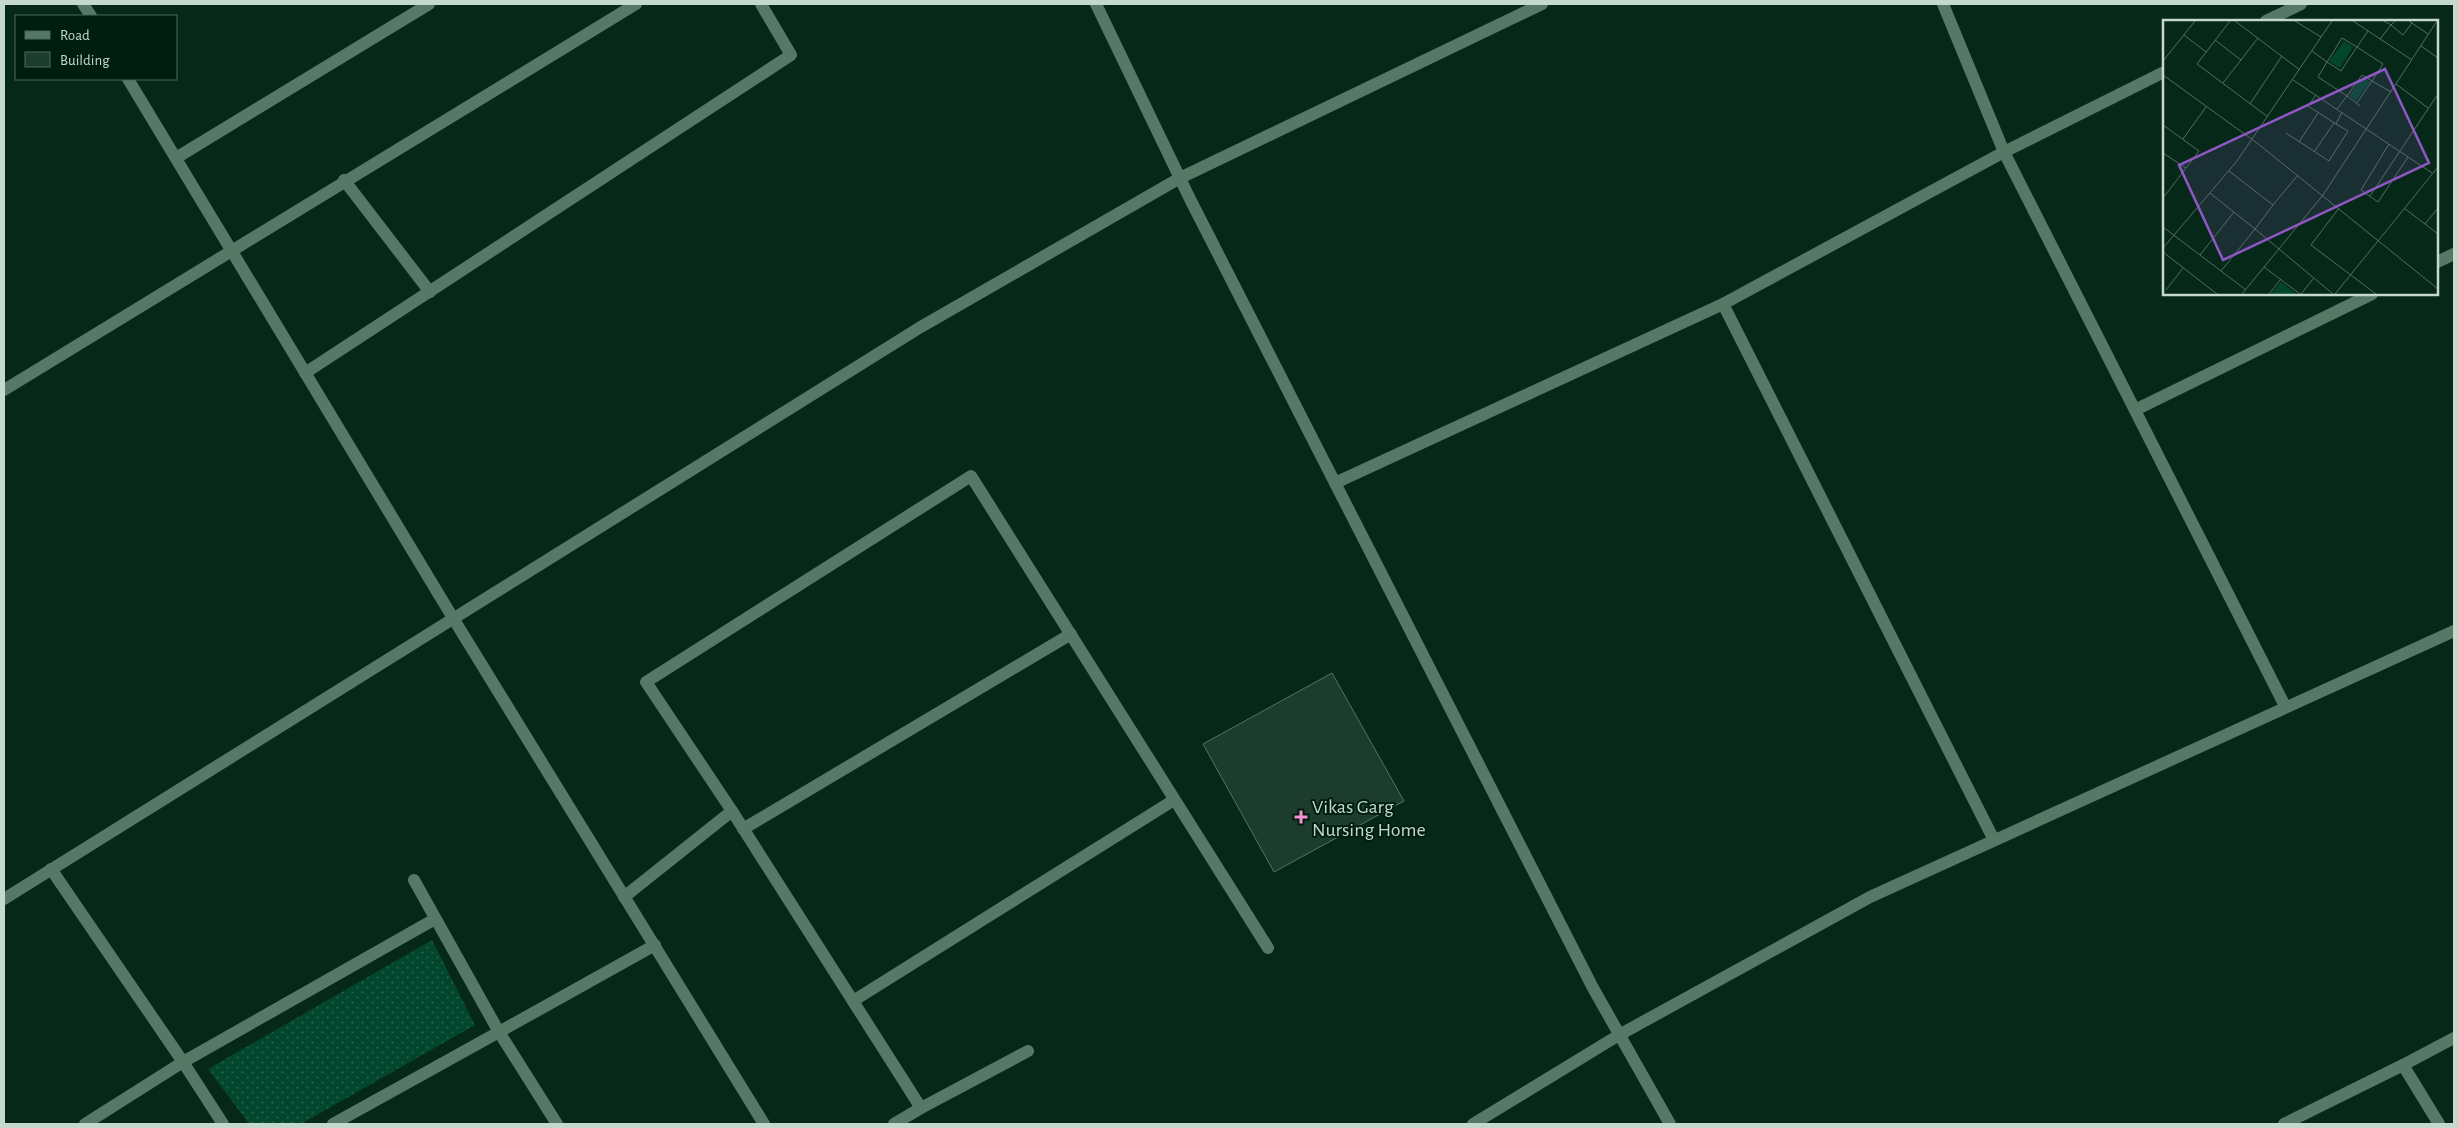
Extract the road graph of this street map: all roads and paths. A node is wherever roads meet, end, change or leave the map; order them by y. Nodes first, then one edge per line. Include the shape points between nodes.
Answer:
1 (83, 4) edge
2 (429, 4) edge
3 (636, 4) edge
4 (761, 4) edge
5 (1096, 4) edge
6 (1542, 4) edge
7 (1943, 4) edge
8 (2301, 4) edge
9 (90, 15) edge
10 (2268, 20) edge
11 (2163, 72) edge
12 (129, 80) edge
13 (2004, 152) junction
14 (176, 158) junction
15 (1180, 178) junction
16 (344, 180) junction
17 (231, 249) junction
18 (2454, 254) edge
19 (2438, 262) edge
20 (430, 292) junction
21 (2370, 295) edge
22 (1723, 304) junction
23 (305, 373) junction
24 (4, 390) edge
25 (2135, 410) junction
26 (1335, 483) junction
27 (453, 618) junction
28 (2454, 631) edge
29 (1071, 634) junction
30 (2285, 706) junction
31 (1174, 800) junction
32 (732, 811) junction
33 (743, 829) junction
34 (1994, 840) junction
35 (51, 869) junction
36 (414, 880) dead end
37 (624, 896) junction
38 (4, 899) edge
39 (435, 919) junction
40 (654, 946) junction
41 (1268, 948) dead end
42 (853, 1001) junction
43 (498, 1032) junction
44 (1619, 1035) junction
45 (2454, 1038) edge
46 (1028, 1052) dead end
47 (183, 1062) junction
48 (2403, 1066) junction
49 (921, 1108) junction
50 (85, 1124) edge
51 (222, 1124) edge
52 (333, 1124) edge
53 (557, 1124) edge
54 (764, 1124) edge
55 (894, 1124) edge
56 (1473, 1124) edge
57 (1670, 1124) edge
58 (2284, 1124) edge
59 (2439, 1124) edge

1 - 9 street
2 - 14 street
3 - 16 street
4 - 20 street via 791,55
5 - 15 street
6 - 15 street
7 - 13 street
8 - 10 street
11 - 13 street
12 - 14 street
13 - 22 street
13 - 25 street
14 - 17 street
15 - 26 street
15 - 27 street via 919,328
16 - 17 street
16 - 20 street
17 - 23 street
17 - 24 street
18 - 19 street
20 - 23 street
21 - 25 street
22 - 26 street
22 - 34 street
23 - 27 street
25 - 30 street
26 - 44 street
27 - 35 street
27 - 37 street
28 - 30 street
29 - 31 street
29 - 32 street via 971,476 646,682
29 - 33 street
30 - 34 street
31 - 41 street
31 - 42 street
32 - 33 street
32 - 37 street
33 - 42 street
34 - 44 street via 1870,897
35 - 38 street
35 - 47 street
36 - 39 street
37 - 40 street
39 - 43 street
39 - 47 street
40 - 43 street
40 - 54 street
42 - 49 street
43 - 52 street
43 - 53 street
44 - 56 street
44 - 57 street
45 - 48 street
46 - 49 street
47 - 50 street
47 - 51 street
48 - 58 street
48 - 59 street
49 - 55 street

